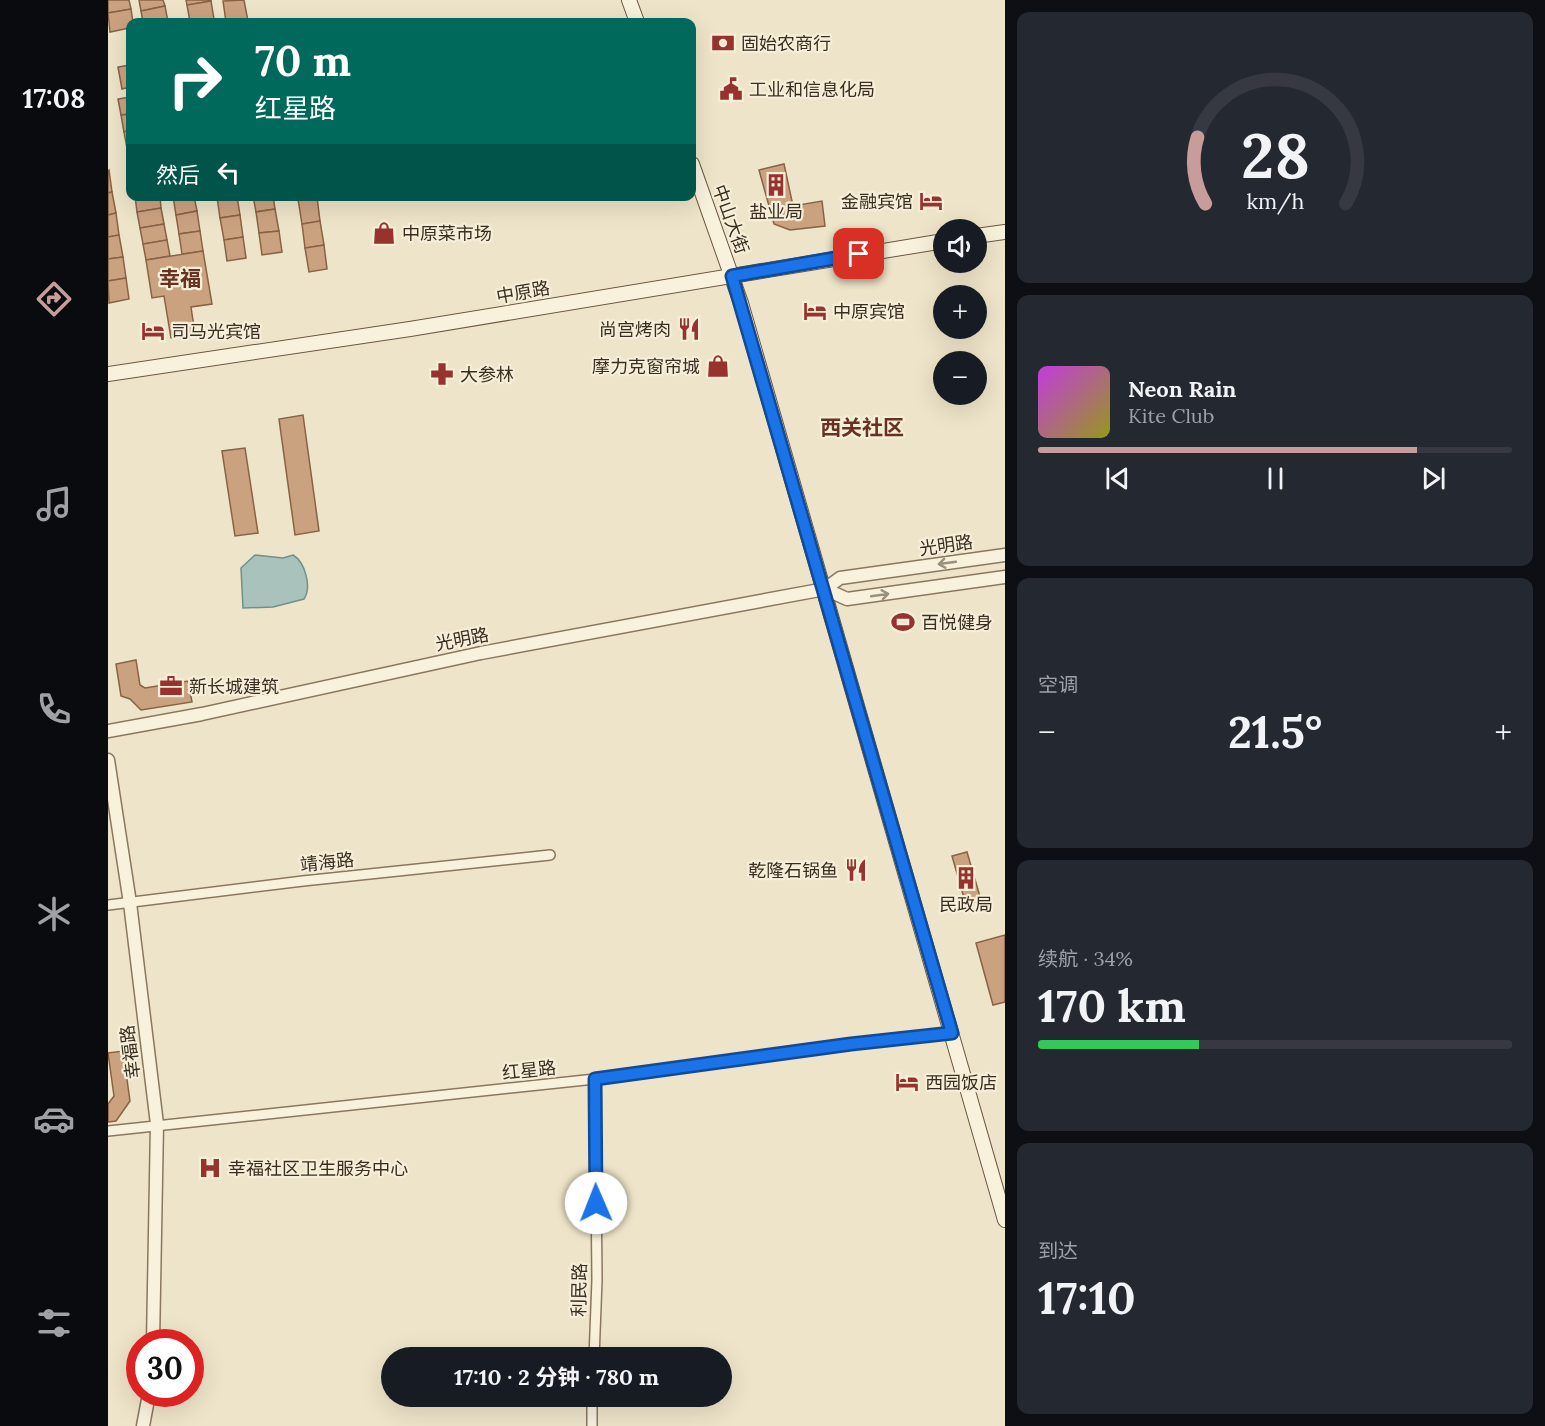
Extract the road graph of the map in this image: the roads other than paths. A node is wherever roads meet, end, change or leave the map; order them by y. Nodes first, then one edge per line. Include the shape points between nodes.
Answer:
1 (629, 0) edge
2 (636, 18) edge
3 (696, 175) edge
4 (1005, 232) edge
5 (987, 234) edge
6 (933, 243) edge
7 (732, 276) junction
8 (108, 374) edge
9 (1005, 555) edge
10 (1005, 577) edge
11 (825, 589) junction
12 (108, 731) edge
13 (108, 760) edge
14 (550, 855) dead end
15 (130, 903) junction
16 (108, 905) edge
17 (952, 1033) junction
18 (595, 1079) junction
19 (157, 1124) junction
20 (108, 1131) edge
21 (1005, 1220) edge
22 (153, 1329) edge
23 (594, 1347) edge
24 (147, 1407) edge
25 (592, 1407) edge
26 (143, 1426) edge
27 (592, 1426) edge

1 - 2 main road
3 - 7 main road, 中山大街
4 - 5 main road
6 - 7 main road, 中原路
7 - 8 main road, 中原路
7 - 11 main road, 中山大街
9 -> 11 street, 光明路 via 840,578
11 -> 10 street, 光明路 via 847,599
11 - 12 street, 光明路 via 481,653
11 - 17 main road, 中山大街
13 - 15 street, 幸福路
14 - 15 street, 靖海路
15 - 16 street, 靖海路
15 - 19 street, 幸福路
17 - 18 street, 红星路
17 - 21 main road, 中山大街
18 - 19 street, 红星路
18 - 23 street, 利民路
19 - 20 street, 红星路
19 - 22 street, 幸福路
24 - 26 street
25 - 27 street

